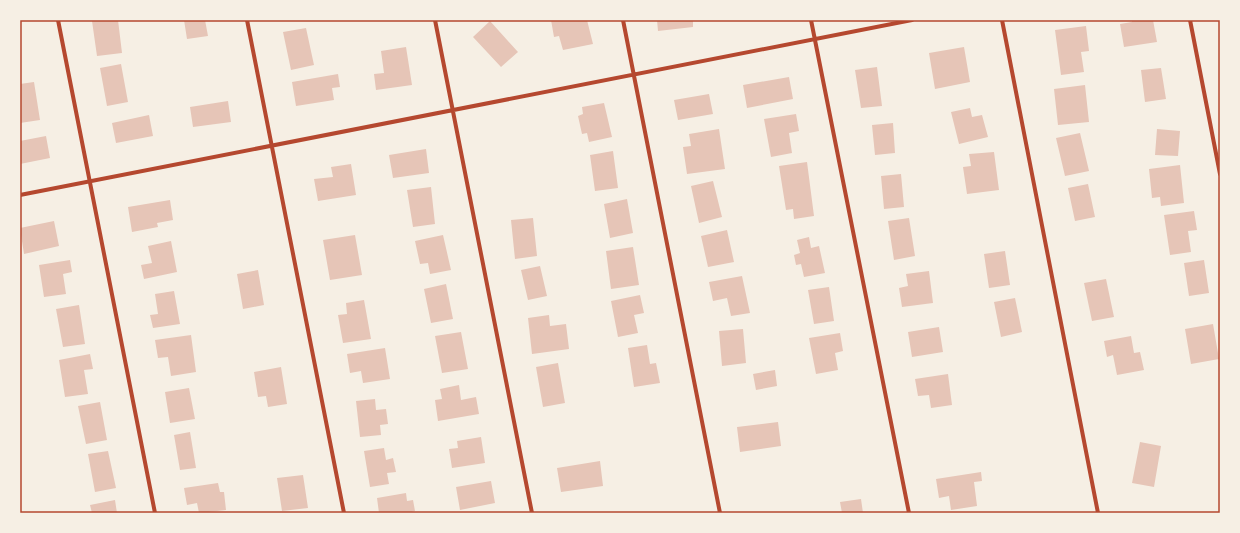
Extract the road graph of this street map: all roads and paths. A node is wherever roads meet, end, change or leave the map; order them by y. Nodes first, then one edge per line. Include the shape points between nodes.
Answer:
1 (58, 20) edge
2 (247, 20) edge
3 (435, 20) edge
4 (623, 20) edge
5 (811, 20) edge
6 (912, 20) edge
7 (1002, 20) edge
8 (1190, 20) edge
9 (815, 39) junction
10 (634, 74) junction
11 (453, 110) junction
12 (271, 146) junction
13 (1220, 174) edge
14 (89, 181) junction
15 (20, 195) edge
16 (154, 513) edge
17 (344, 513) edge
18 (532, 513) edge
19 (720, 513) edge
20 (908, 513) edge
21 (1098, 513) edge

1 - 14 street
2 - 12 street
3 - 11 street
4 - 10 street
5 - 9 street
6 - 9 street
7 - 21 street
8 - 13 street
9 - 10 street
9 - 20 street
10 - 11 street
10 - 19 street
11 - 12 street
11 - 18 street
12 - 14 street
12 - 17 street
14 - 15 street
14 - 16 street

